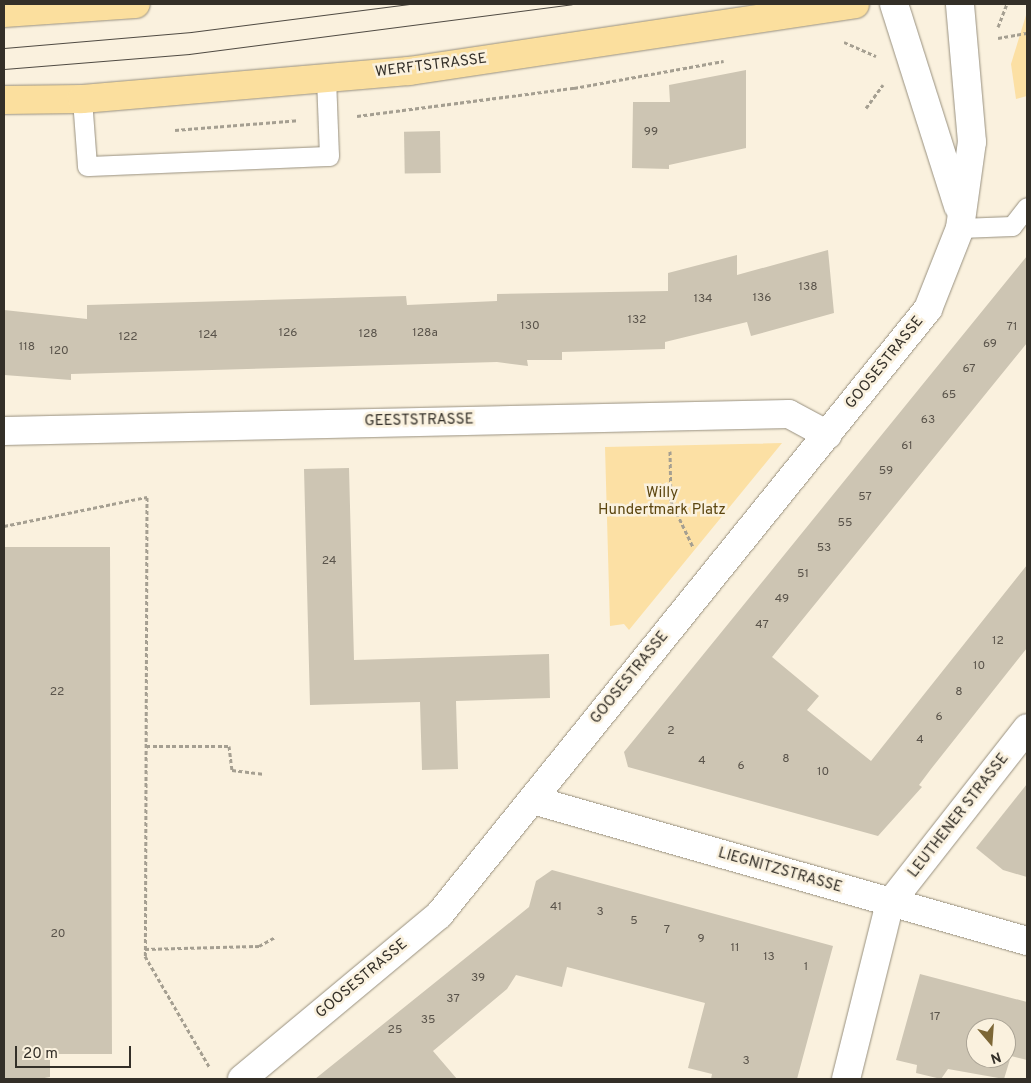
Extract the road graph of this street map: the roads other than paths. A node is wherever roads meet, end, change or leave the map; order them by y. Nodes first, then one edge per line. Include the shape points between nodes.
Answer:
1 (136, 4) edge
2 (855, 4) edge
3 (894, 4) edge
4 (960, 4) edge
5 (4, 13) edge
6 (326, 78) junction
7 (82, 99) junction
8 (4, 100) edge
9 (1027, 207) edge
10 (960, 222) junction
11 (4, 432) edge
12 (828, 435) junction
13 (1027, 728) edge
14 (533, 800) junction
15 (890, 903) junction
16 (1027, 941) edge
17 (242, 1079) edge
18 (846, 1079) edge

1 - 5 main road
2 - 6 main road, WERFTSTRASSE via 409,71
3 - 10 street
4 - 10 street, GOOSESTRASSE via 972,142
6 - 7 main road, WERFTSTRASSE
6 - 7 lane via 329,156 87,166
7 - 8 main road, WERFTSTRASSE
9 - 10 lane via 1012,226
10 - 12 street, GOOSESTRASSE via 928,309
11 - 12 street, GEESTSTRASSE via 789,414
12 - 14 street, GOOSESTRASSE
13 - 15 street, LEUTHENER STRASSE
14 - 15 street, LIEGNITZSTRASSE
14 - 17 street, GOOSESTRASSE via 439,915
15 - 16 street, LIEGNITZSTRASSE
15 - 18 street

